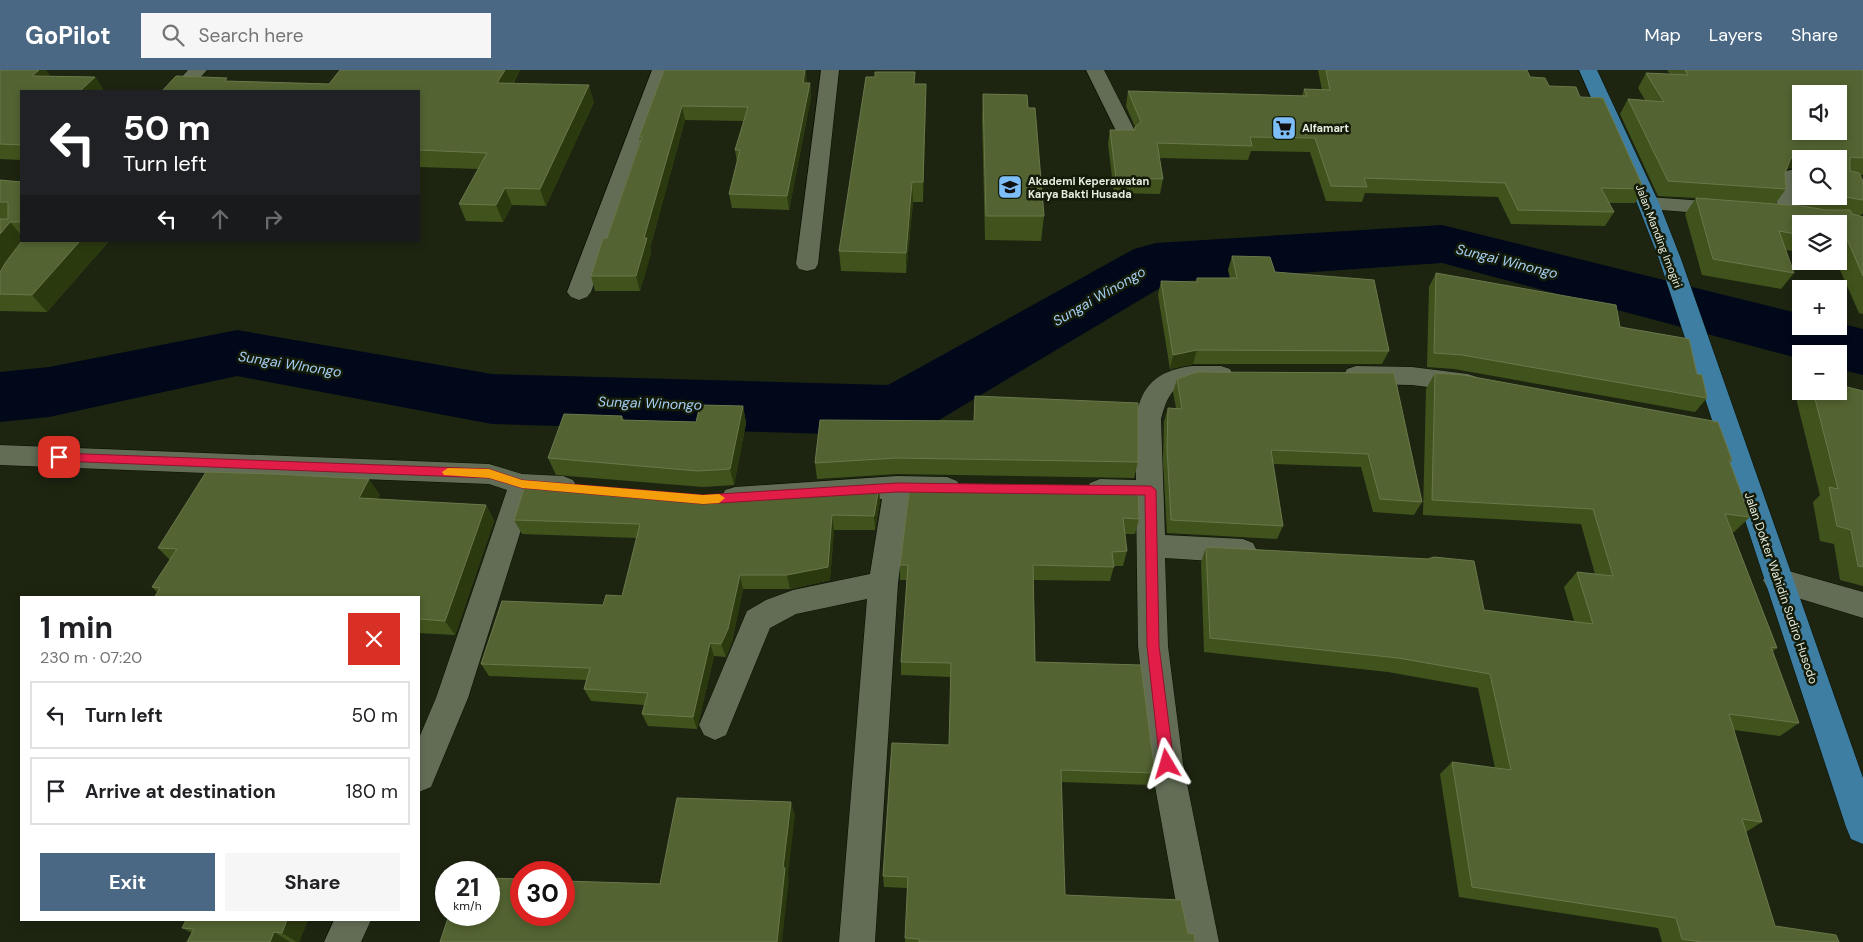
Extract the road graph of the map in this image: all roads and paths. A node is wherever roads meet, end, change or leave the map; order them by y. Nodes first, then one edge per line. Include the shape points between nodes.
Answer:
1 (198, 70) edge
2 (661, 70) edge
3 (830, 70) edge
4 (1095, 70) edge
5 (1588, 70) edge
6 (179, 90) edge
7 (1127, 135) edge
8 (1792, 175) edge
9 (1792, 202) edge
10 (1648, 203) junction
11 (1794, 205) edge
12 (807, 264) dead end
13 (579, 292) dead end
14 (1699, 349) joint
15 (1242, 375) edge
16 (1338, 375) edge
17 (1493, 387) edge
18 (1698, 425) edge
19 (1727, 430) junction
20 (0, 455) edge
21 (522, 484) junction
22 (897, 487) junction
23 (975, 488) edge
24 (588, 489) edge
25 (1072, 490) edge
26 (1151, 490) junction
27 (713, 499) edge
28 (1152, 546) junction
29 (1270, 552) edge
30 (1778, 580) junction
31 (883, 583) junction
32 (1863, 605) edge
33 (715, 725) dead end
34 (420, 774) edge
35 (1863, 827) edge
36 (352, 921) edge
37 (342, 942) edge
38 (857, 942) edge
39 (1201, 942) edge

1 - 6 street
2 - 13 street
3 - 12 street
4 - 7 street
5 - 10 main road, Jalan Manding Imogiri
8 - 9 street via 1785,187
10 - 11 street via 1798,214
10 - 14 main road, Jalan Manding Imogiri
14 - 19 main road, Jalan Dokter Wahidin Sudiro Husodo
15 - 26 street via 1193,375 1173,378 1162,384 1152,398 1148,419
16 - 17 street via 1412,376
18 - 19 street
19 - 30 main road, Jalan Dokter Wahidin Sudiro Husodo
20 - 21 street via 489,474
21 - 24 street
21 - 34 street via 452,698
22 - 23 street
22 - 27 street
22 - 31 street
25 - 26 street
26 - 28 street
28 - 29 street
28 - 39 street via 1153,646 1167,764
30 - 32 street
30 - 35 main road, Jalan Dokter Wahidin Sudiro Husodo
31 - 33 street via 793,602 758,620
31 - 38 street
36 - 37 street

